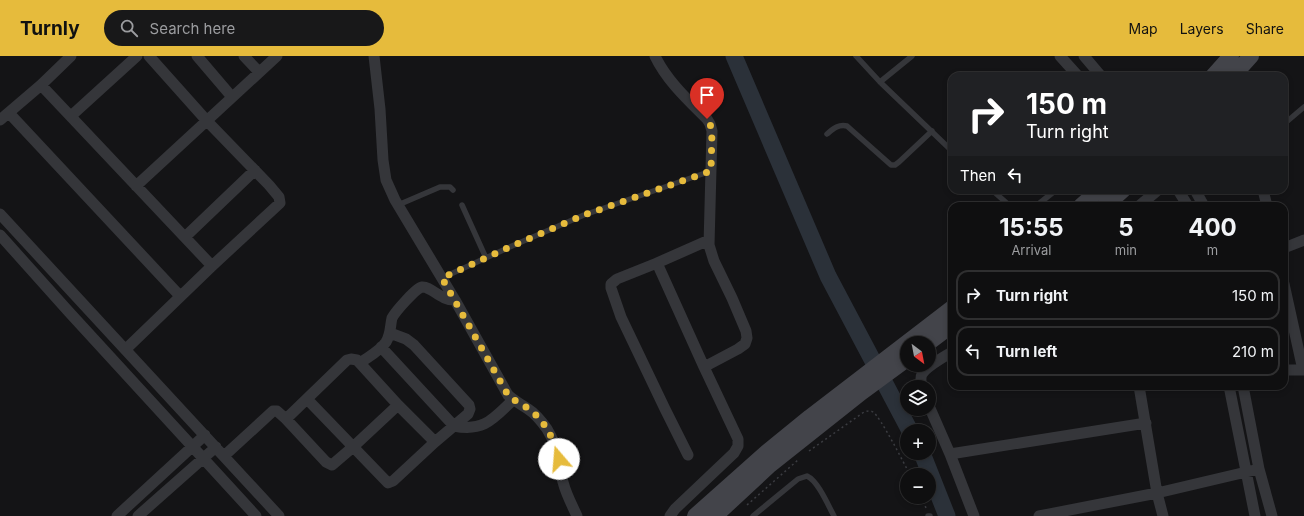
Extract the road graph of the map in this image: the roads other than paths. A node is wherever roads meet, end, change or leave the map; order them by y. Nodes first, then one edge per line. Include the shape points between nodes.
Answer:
1 (71, 56) edge
2 (137, 56) edge
3 (149, 56) edge
4 (197, 56) edge
5 (244, 56) edge
6 (278, 56) edge
7 (374, 56) edge
8 (655, 56) edge
9 (856, 56) edge
10 (912, 56) edge
11 (1060, 56) edge
12 (1084, 56) edge
13 (1232, 56) edge
14 (1251, 56) edge
15 (259, 72) junction
16 (1074, 72) edge
17 (1098, 72) edge
18 (1217, 72) edge
19 (1237, 72) edge
20 (880, 82) junction
21 (41, 85) junction
22 (232, 97) junction
23 (1304, 107) edge
24 (9, 112) junction
25 (71, 116) junction
26 (0, 120) edge
27 (207, 121) junction
28 (1288, 121) edge
29 (932, 131) junction
30 (827, 134) dead end
31 (948, 147) edge
32 (255, 170) junction
33 (711, 171) junction
34 (136, 186) junction
35 (453, 190) dead end
36 (996, 194) edge
37 (1051, 194) edge
38 (1094, 194) edge
39 (1118, 194) edge
40 (1153, 194) edge
41 (1006, 202) edge
42 (1041, 202) edge
43 (1086, 202) edge
44 (1110, 202) edge
45 (1144, 202) edge
46 (398, 205) junction
47 (462, 205) dead end
48 (0, 214) edge
49 (0, 235) edge
50 (185, 237) junction
51 (709, 240) junction
52 (1304, 240) edge
53 (1288, 246) edge
54 (486, 258) junction
55 (657, 263) junction
56 (212, 266) junction
57 (442, 278) junction
58 (180, 296) junction
59 (455, 300) junction
60 (1288, 302) edge
61 (948, 312) edge
62 (948, 328) edge
63 (390, 333) junction
64 (922, 336) edge
65 (936, 337) edge
66 (126, 348) junction
67 (381, 348) junction
68 (948, 355) edge
69 (900, 356) edge
70 (360, 364) junction
71 (704, 367) junction
72 (1288, 370) edge
73 (1303, 370) edge
74 (921, 380) edge
75 (859, 387) junction
76 (1140, 390) edge
77 (1230, 390) edge
78 (1244, 390) edge
79 (308, 399) junction
80 (513, 400) junction
81 (398, 405) junction
82 (933, 416) edge
83 (286, 419) junction
84 (1146, 423) junction
85 (454, 426) junction
86 (205, 435) junction
87 (435, 442) junction
88 (193, 447) junction
89 (216, 447) junction
90 (353, 447) junction
91 (950, 454) junction
92 (688, 455) dead end
93 (224, 456) junction
94 (203, 458) junction
95 (1259, 469) junction
96 (1246, 472) junction
97 (1157, 493) junction
98 (117, 516) edge
99 (138, 516) edge
100 (256, 516) edge
101 (280, 516) edge
102 (577, 516) edge
103 (670, 516) edge
104 (696, 516) edge
105 (715, 516) edge
106 (753, 516) edge
107 (834, 516) edge
108 (974, 516) edge
109 (1039, 516) edge
110 (1163, 516) edge
111 (1255, 516) edge
112 (1272, 516) edge

1 - 21 street
2 - 25 street
3 - 27 street
4 - 22 street
5 - 15 street
6 - 15 street
7 - 46 street via 386,180
8 - 33 street via 670,80 710,124
9 - 20 lane
10 - 20 lane
11 - 16 street
12 - 17 street
13 - 18 main road
14 - 19 main road
15 - 22 street
20 - 29 lane
21 - 24 street
21 - 25 street
22 - 27 street
23 - 28 lane
24 - 26 street
24 - 58 street
25 - 34 street
27 - 32 street
27 - 34 street
29 - 30 lane via 893,166 847,126 838,126
29 - 31 lane
32 - 50 street
32 - 56 street via 279,197 280,203
33 - 51 street
33 - 54 lane via 584,215
34 - 50 street
35 - 46 lane via 450,187 440,187
36 - 41 lane
37 - 42 lane
38 - 43 main road
39 - 44 main road
40 - 45 street
46 - 57 street
47 - 54 lane
48 - 66 street
49 - 88 street
50 - 56 street
51 - 55 street
51 - 71 street via 714,261 747,338 745,344 738,349
52 - 53 street
54 - 57 lane
55 - 71 street
55 - 92 street via 617,279 611,284 612,291 621,317
56 - 58 street
57 - 59 street
58 - 66 street
59 - 63 street via 444,299 428,288 418,289 395,313
59 - 80 street
60 - 73 street
61 - 64 main road
62 - 65 main road
63 - 67 street
63 - 85 street via 414,345 469,405 468,414
66 - 86 street
67 - 70 street
67 - 85 street
68 - 74 street via 923,373
69 - 75 main road
70 - 79 street via 357,360 347,360
70 - 81 street
71 - 103 street via 738,439 738,446 734,453
72 - 73 street
75 - 104 main road via 810,417
75 - 105 main road
76 - 84 street
77 - 96 street
78 - 95 street
79 - 83 street
79 - 90 street
80 - 85 street via 486,424 465,428
80 - 102 street via 528,409 548,429 556,447 563,482
81 - 87 street
81 - 90 street
82 - 91 street
83 - 90 street via 330,465
83 - 93 street via 277,410 273,411
84 - 91 street
84 - 97 street
85 - 87 street
86 - 88 street
86 - 89 street
87 - 90 street via 390,483
88 - 94 street
88 - 98 street
89 - 93 street
89 - 94 street
91 - 108 street
93 - 101 street
94 - 99 street
94 - 100 street
95 - 96 street
95 - 112 street
96 - 97 street
96 - 111 street
97 - 109 street
97 - 110 street
106 - 107 lane via 803,476 807,476 816,485

